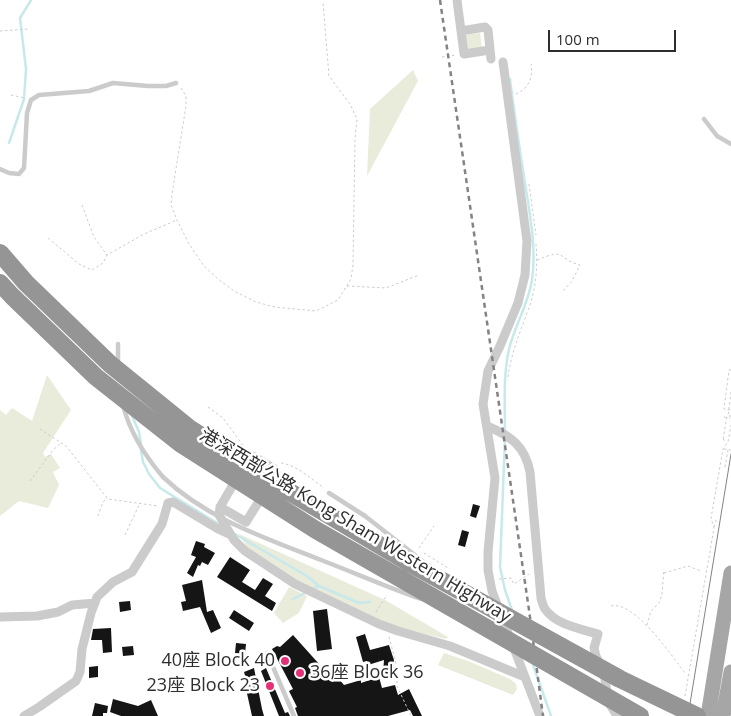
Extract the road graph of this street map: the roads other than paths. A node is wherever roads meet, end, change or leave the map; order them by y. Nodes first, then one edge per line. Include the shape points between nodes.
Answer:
1 (457, 0) edge
2 (461, 31) junction
3 (503, 62) dead end
4 (176, 83) road end
5 (704, 119) dead end
6 (731, 144) edge
7 (0, 169) edge
8 (0, 253) edge
9 (0, 283) edge
10 (118, 344) dead end
11 (118, 380) dead end
12 (119, 386) dead end
13 (487, 426) junction
14 (329, 493) dead end
15 (220, 507) junction
16 (232, 535) junction
17 (429, 565) dead end
18 (436, 571) dead end
19 (731, 573) edge
20 (466, 594) junction
21 (95, 603) junction
22 (457, 612) junction
23 (0, 617) edge
24 (267, 653) dead end
25 (731, 672) edge
26 (525, 677) junction
27 (615, 713) edge
28 (24, 716) edge
29 (294, 716) edge
30 (540, 716) edge
31 (640, 716) edge
32 (697, 716) edge
33 (708, 716) edge
34 (723, 716) edge

1 - 2 street
2 - 2 street via 485,27 491,54 464,54
3 - 13 street via 528,241 518,303 488,371 483,404
4 - 7 lane via 166,86 113,83 89,90 39,95 31,100 27,113 24,168 19,174
5 - 6 lane via 716,136
8 - 20 highway, 港深西部公路 Kong Sham Western Highway, bridge via 26,283 110,364 190,428 286,490
9 - 22 highway, 港深西部公路 Kong Sham Western Highway, bridge via 96,377 181,444 270,502
10 - 11 lane
12 - 22 lane, bridge via 131,430 149,459 163,477 197,505 245,530 385,587
13 - 26 street via 495,478 488,570 492,591
13 - 27 street via 514,440 528,459 541,598 545,609 555,618 598,634 594,648 604,674 608,702
14 - 17 lane, bridge via 366,516
15 - 15 street via 251,457 275,469 249,520 244,522
15 - 16 street via 219,515
16 - 21 street via 173,502 168,503 162,524 132,572 103,590
16 - 26 street via 245,551 317,596 379,624 450,646
18 - 20 lane, bridge
19 - 33 main road
20 - 32 highway, 港深西部公路 Kong Sham Western Highway, bridge via 620,679
21 - 23 street via 37,616
21 - 28 street via 76,681
22 - 31 highway, 港深西部公路 Kong Sham Western Highway, bridge
24 - 29 lane
25 - 34 main road
26 - 30 street

